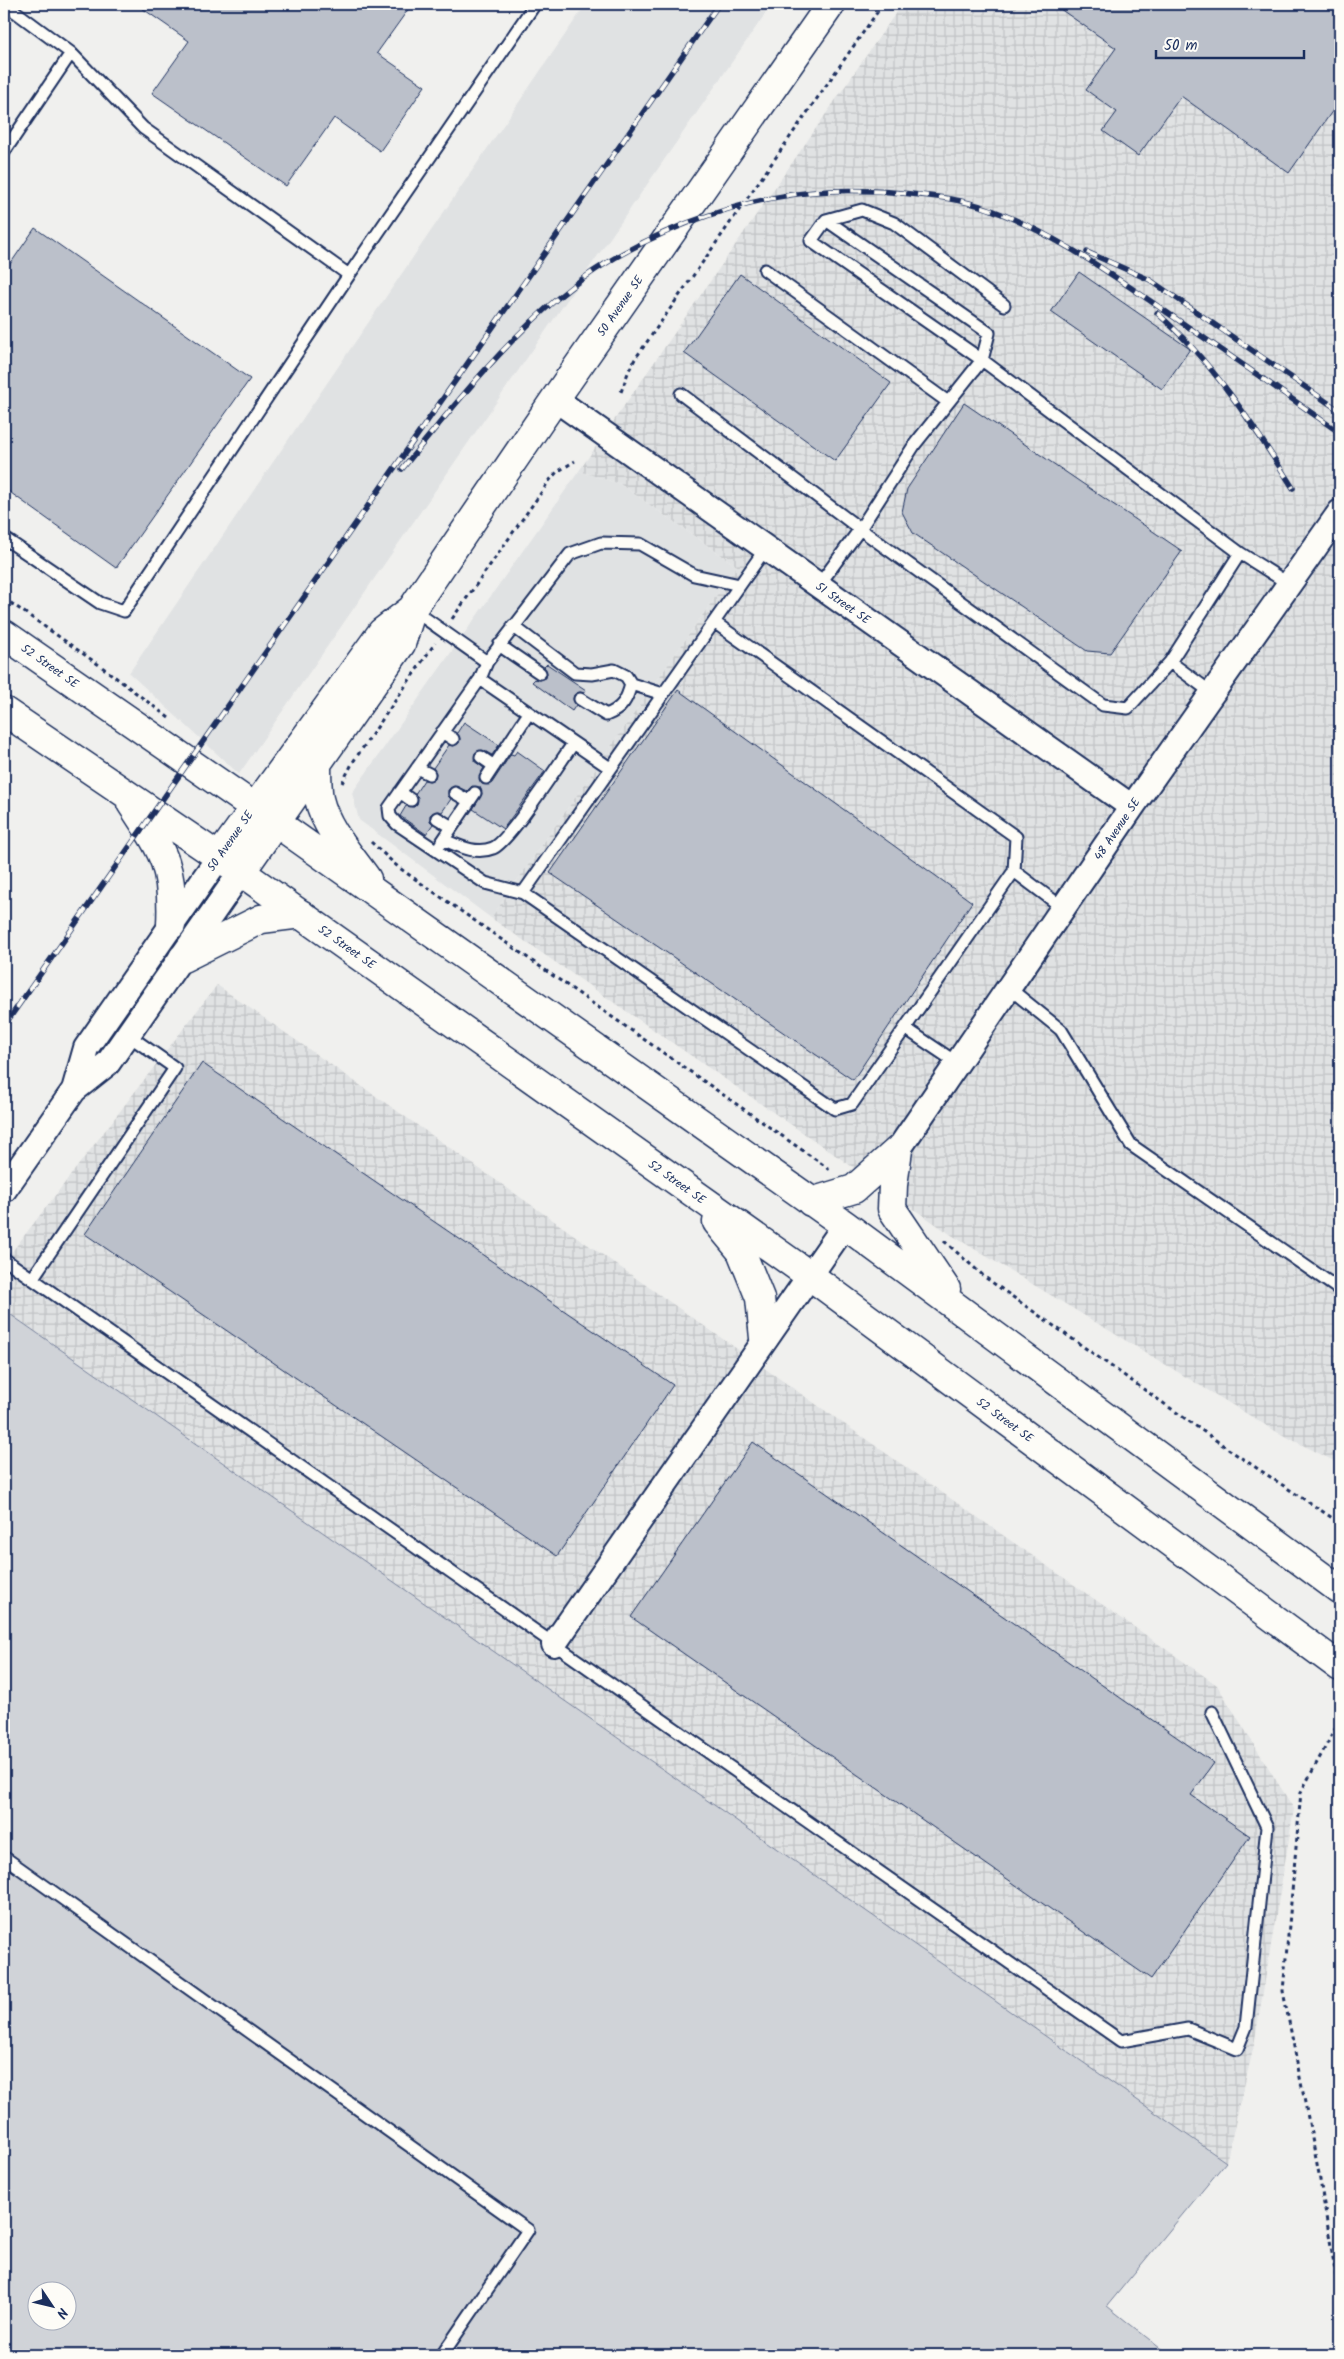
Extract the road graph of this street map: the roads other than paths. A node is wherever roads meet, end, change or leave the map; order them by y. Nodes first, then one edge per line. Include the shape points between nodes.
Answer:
1 (4, 4) edge
2 (535, 4) edge
3 (831, 4) edge
4 (71, 53) junction
5 (4, 152) edge
6 (826, 220) junction
7 (765, 270) dead end
8 (349, 275) junction
9 (1004, 305) dead end
10 (982, 360) junction
11 (681, 394) dead end
12 (555, 399) junction
13 (948, 402) junction
14 (1340, 512) edge
15 (860, 529) junction
16 (4, 538) edge
17 (766, 548) junction
18 (1240, 553) junction
19 (1289, 584) junction
20 (740, 585) junction
21 (819, 585) junction
22 (412, 609) junction
23 (714, 622) junction
24 (513, 626) junction
25 (4, 634) edge
26 (499, 645) junction
27 (487, 662) junction
28 (1170, 662) junction
29 (540, 673) dead end
30 (480, 679) junction
31 (631, 684) junction
32 (1212, 693) junction
33 (663, 694) junction
34 (580, 699) dead end
35 (4, 710) edge
36 (529, 713) junction
37 (442, 732) junction
38 (453, 739) dead end
39 (573, 744) junction
40 (480, 757) dead end
41 (317, 764) junction
42 (494, 766) junction
43 (417, 768) junction
44 (610, 768) junction
45 (428, 774) dead end
46 (486, 778) dead end
47 (123, 792) junction
48 (400, 792) junction
49 (456, 793) dead end
50 (410, 800) dead end
51 (1132, 806) junction
52 (254, 807) junction
53 (438, 818) dead end
54 (275, 823) junction
55 (452, 827) junction
56 (444, 840) junction
57 (436, 850) junction
58 (230, 864) junction
59 (1014, 871) junction
60 (523, 893) junction
61 (380, 897) junction
62 (1063, 908) junction
63 (301, 914) junction
64 (171, 925) junction
65 (183, 958) junction
66 (1009, 988) junction
67 (905, 1028) junction
68 (128, 1035) junction
69 (957, 1064) junction
70 (74, 1090) junction
71 (898, 1150) junction
72 (4, 1190) edge
73 (696, 1195) junction
74 (811, 1202) junction
75 (844, 1225) junction
76 (4, 1259) edge
77 (809, 1275) junction
78 (32, 1278) junction
79 (1340, 1290) edge
80 (962, 1310) junction
81 (764, 1338) junction
82 (1340, 1590) edge
83 (554, 1644) junction
84 (1340, 1667) edge
85 (1212, 1712) dead end
86 (4, 1857) edge
87 (442, 2355) edge

1 - 4 lane
2 - 8 lane
3 - 12 main road, 50 Avenue SE
4 - 5 lane
4 - 8 lane via 142,128
6 - 9 lane via 862,210 894,223
6 - 10 lane via 989,333
6 - 10 lane via 812,241
7 - 13 lane
8 - 16 lane via 124,611 100,603
10 - 13 lane
10 - 18 lane
11 - 15 lane
12 - 17 street, 51 Street SE
12 - 22 main road, 50 Avenue SE
13 - 15 lane via 915,444
14 - 19 street, 48 Avenue SE
15 - 21 lane
15 - 28 lane via 1103,705 1128,708
17 - 20 lane
17 - 21 street, 51 Street SE
18 - 19 lane
18 - 28 lane
19 - 32 street, 48 Avenue SE
20 - 23 lane
20 - 24 lane via 694,575 640,544 601,544 570,554
21 - 51 street, 51 Street SE
22 - 27 lane
22 - 41 main road, 50 Avenue SE via 401,644
22 - 52 main road, 50 Avenue SE via 382,632
23 - 33 lane
23 - 59 lane via 1016,837
24 - 26 lane
24 - 31 lane via 575,673 614,670 626,676
25 - 52 main road, 52 Street SE
26 - 27 lane
26 - 29 lane
27 - 30 lane
28 - 32 lane
30 - 36 lane
30 - 37 lane
31 - 33 lane
31 - 34 lane via 627,700 617,711 606,715
32 - 51 street, 48 Avenue SE
33 - 44 lane
35 - 47 main road, 52 Street SE
36 - 39 lane
36 - 42 lane
37 - 38 lane
37 - 43 lane
39 - 44 lane
39 - 56 lane via 510,833 494,848 477,852
40 - 42 lane
41 - 54 main road, 50 Avenue SE
41 - 61 main road via 319,798 324,815
42 - 46 lane
43 - 45 lane
43 - 48 lane
44 - 60 lane
47 - 58 main road, 52 Street SE
47 - 64 main road via 163,853 172,882
48 - 50 lane
48 - 57 lane via 389,808 390,816
49 - 55 lane via 472,797
51 - 62 street, 48 Avenue SE
52 - 54 main road, 52 Street SE
52 - 58 main road, 50 Avenue SE
53 - 55 lane
54 - 58 main road, 50 Avenue SE
54 - 61 main road, 52 Street SE
55 - 56 lane
56 - 57 lane
57 - 60 lane via 485,882
58 - 63 main road, 52 Street SE
58 - 64 street, 50 Avenue SE
58 - 65 street, 50 Avenue SE
59 - 62 lane
59 - 67 lane
60 - 67 lane via 835,1109 852,1104
61 - 74 main road, 52 Street SE
62 - 66 street, 48 Avenue SE
63 - 65 main road via 261,919
63 - 73 main road, 52 Street SE
64 - 70 street, 50 Avenue SE via 86,1048
65 - 68 street, 50 Avenue SE
66 - 69 street, 48 Avenue SE
66 - 79 lane via 1061,1030 1131,1144
67 - 69 lane
68 - 70 street, 50 Avenue SE via 108,1063
68 - 78 lane via 175,1068
69 - 71 street, 48 Avenue SE
70 - 72 street, 50 Avenue SE
71 - 74 main road via 854,1189
71 - 80 main road via 892,1209
73 - 77 main road, 52 Street SE
73 - 81 main road via 741,1251 760,1298
74 - 75 main road, 52 Street SE
75 - 77 street
75 - 80 main road, 52 Street SE
76 - 78 lane
77 - 81 street
77 - 84 main road, 52 Street SE
78 - 83 lane
80 - 82 main road, 52 Street SE
81 - 83 street
83 - 85 lane via 1121,2041 1188,2029 1238,2049 1246,2027 1267,1828
86 - 87 lane via 528,2230

